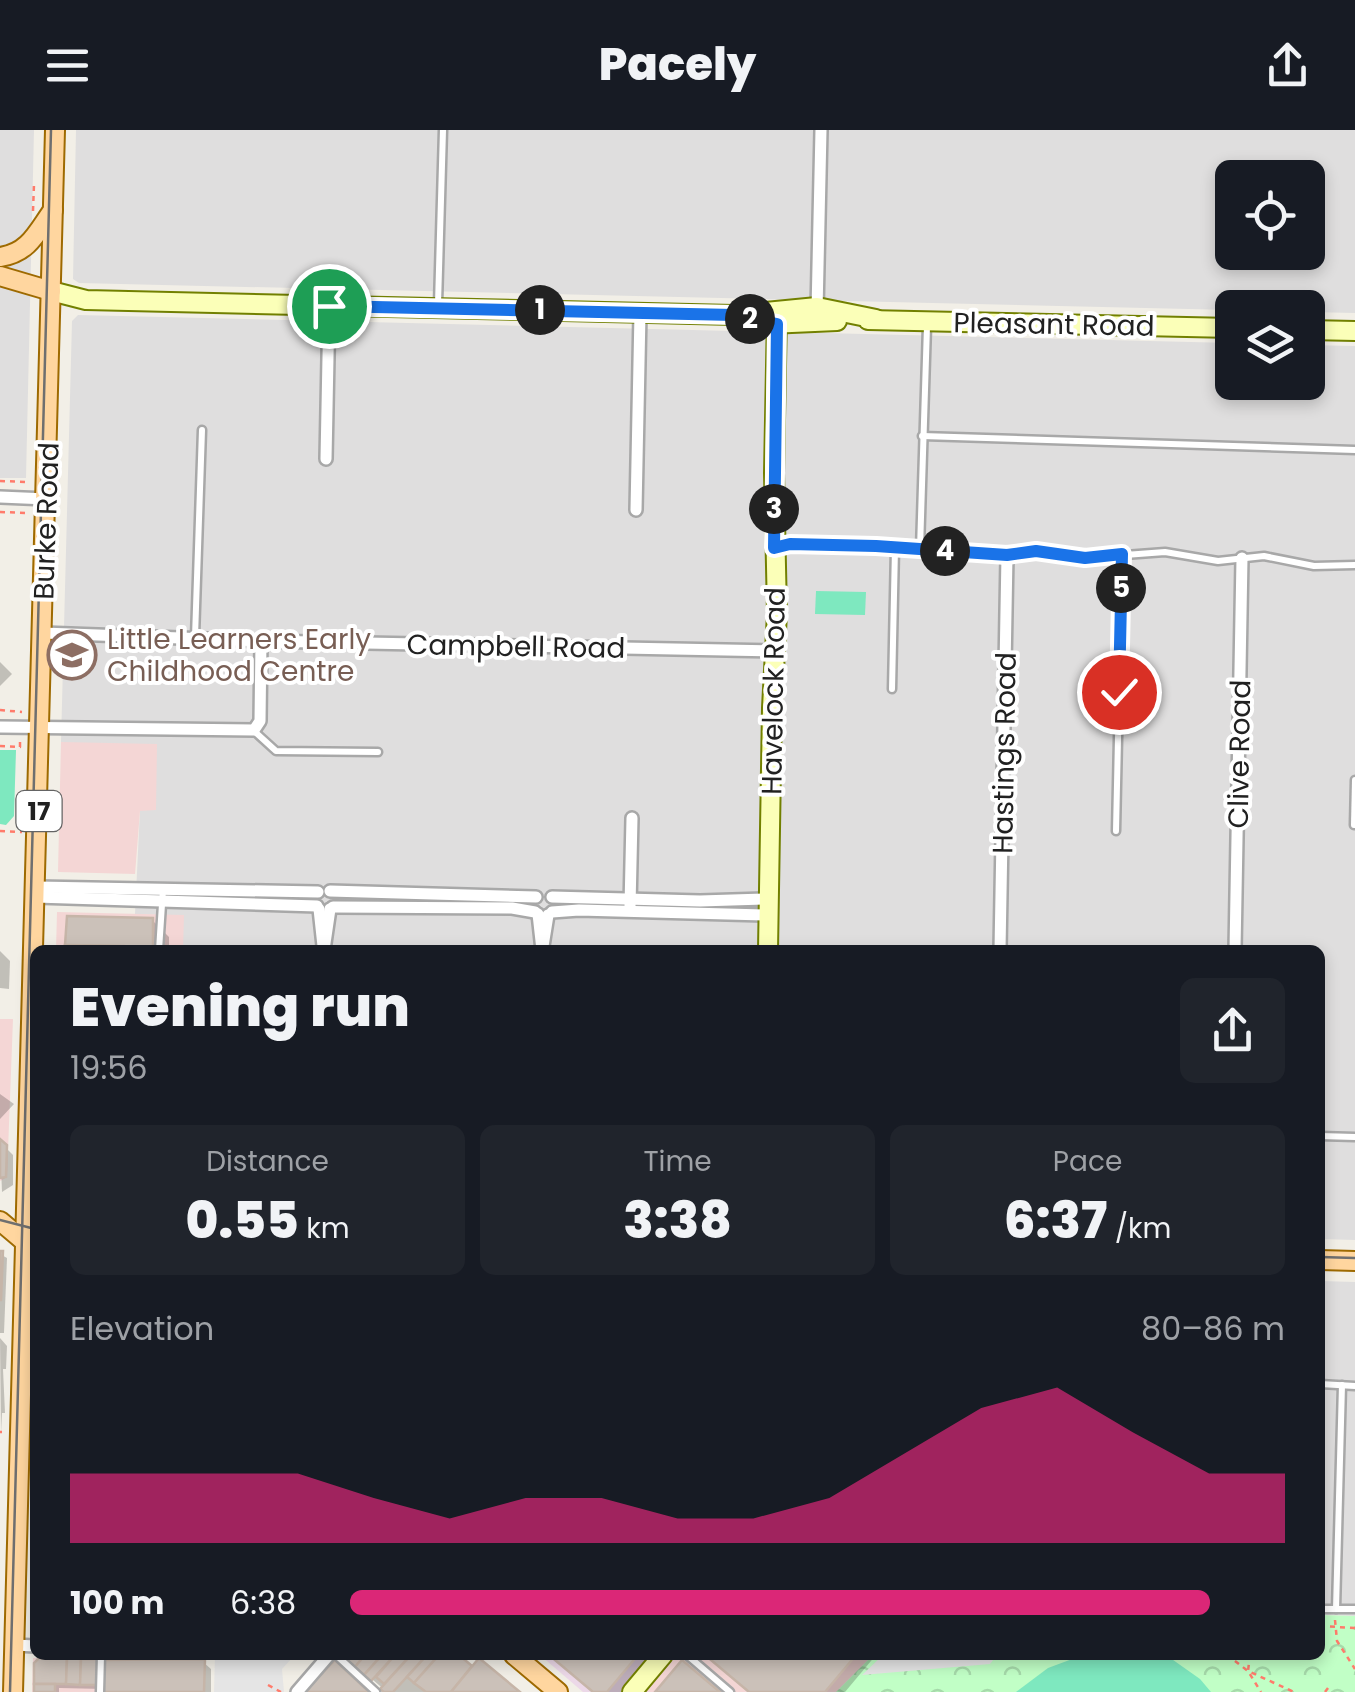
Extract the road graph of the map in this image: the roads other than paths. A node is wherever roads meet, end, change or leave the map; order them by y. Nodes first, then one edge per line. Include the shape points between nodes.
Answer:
1 (55, 130) edge
2 (443, 130) edge
3 (821, 130) edge
4 (54, 209) junction
5 (0, 256) edge
6 (0, 276) edge
7 (51, 291) junction
8 (329, 306) junction
9 (438, 308) junction
10 (640, 313) junction
11 (817, 314) junction
12 (777, 319) junction
13 (928, 320) junction
14 (1215, 328) edge
15 (1325, 330) edge
16 (1355, 331) edge
17 (202, 430) dead end
18 (922, 436) junction
19 (1355, 450) edge
20 (326, 459) dead end
21 (0, 497) edge
22 (47, 506) junction
23 (636, 510) dead end
24 (774, 548) junction
25 (896, 548) junction
26 (920, 549) junction
27 (1122, 554) junction
28 (1007, 555) junction
29 (1242, 558) junction
30 (1355, 564) edge
31 (43, 633) junction
32 (195, 638) junction
33 (262, 641) junction
34 (776, 651) junction
35 (892, 689) dead end
36 (0, 727) edge
37 (41, 728) junction
38 (254, 730) junction
39 (378, 752) dead end
40 (1355, 780) edge
41 (632, 818) dead end
42 (1354, 825) edge
43 (1116, 831) dead end
44 (36, 892) junction
45 (324, 892) junction
46 (163, 894) junction
47 (536, 896) junction
48 (552, 897) junction
49 (630, 905) junction
50 (768, 907) junction
51 (325, 908) junction
52 (543, 913) junction
53 (33, 945) edge
54 (159, 945) edge
55 (324, 945) edge
56 (542, 945) edge
57 (768, 945) edge
58 (1000, 945) edge
59 (1235, 945) edge
60 (30, 1012) edge
61 (1325, 1136) edge
62 (1355, 1137) edge
63 (19, 1233) edge
64 (1325, 1260) edge
65 (1355, 1261) edge
66 (1325, 1384) edge
67 (1342, 1385) junction
68 (1355, 1386) edge
69 (28, 1414) edge
70 (1325, 1608) edge
71 (1336, 1609) junction
72 (1355, 1609) edge
73 (15, 1645) junction
74 (30, 1646) edge
75 (101, 1660) edge
76 (324, 1660) edge
77 (341, 1660) edge
78 (520, 1660) edge
79 (659, 1660) edge
80 (692, 1660) edge
81 (13, 1692) edge
82 (100, 1692) edge
83 (296, 1692) edge
84 (376, 1692) edge
85 (558, 1692) edge
86 (632, 1692) edge
87 (730, 1692) edge

1 - 4 main road, Burke Road / 17
2 - 9 lane
3 - 11 street
4 - 5 main road via 22,251
4 - 7 main road, Burke Road / 17
6 - 7 main road
7 - 8 street, Pleasant Road via 86,300
7 - 22 main road, Burke Road / 17
8 - 9 street, Pleasant Road
8 - 20 street
9 - 10 street, Pleasant Road
10 - 12 street, Pleasant Road
10 - 23 street
11 - 12 street, Pleasant Road
11 - 13 street, Pleasant Road
12 - 24 street, Havelock Road
13 - 14 street, Pleasant Road
13 - 18 lane
15 - 16 street
17 - 32 lane
18 - 19 lane
18 - 26 lane
21 - 22 street
22 - 31 main road, Burke Road / 17
24 - 25 lane
24 - 34 street, Havelock Road
25 - 26 lane
25 - 35 lane
26 - 28 lane
27 - 28 lane
27 - 29 lane
27 - 43 lane
28 - 58 street, Hastings Road
29 - 30 lane
29 - 59 street, Clive Road
31 - 32 street, Campbell Road
31 - 37 main road, Burke Road / 17
32 - 33 street, Campbell Road
33 - 34 street, Campbell Road
33 - 38 street via 260,721
34 - 50 street, Havelock Road
36 - 37 street
37 - 38 street
37 - 44 main road, Burke Road / 17
38 - 39 lane via 276,751
40 - 42 lane
41 - 49 street
44 - 46 street
44 - 53 main road, Burke Road / 17
45 - 46 street
45 - 47 street
45 - 51 street via 315,900
46 - 51 street
46 - 54 lane
47 - 48 street
47 - 52 street via 532,904
48 - 49 street
48 - 52 street via 555,904
49 - 50 street
49 - 52 street
50 - 57 street, Havelock Road
51 - 52 street
51 - 55 street
52 - 56 street
60 - 63 main road, Burke Road / 17
61 - 62 lane
63 - 69 main road, Burke Road / 17
64 - 65 main road
66 - 67 lane
67 - 68 lane
67 - 71 lane
69 - 73 main road, Burke Road / 17
70 - 71 lane
71 - 72 lane
73 - 74 street
73 - 81 main road, Burke Road / 17
75 - 82 lane
76 - 83 street
77 - 84 lane
78 - 85 main road
79 - 86 street
80 - 87 lane

